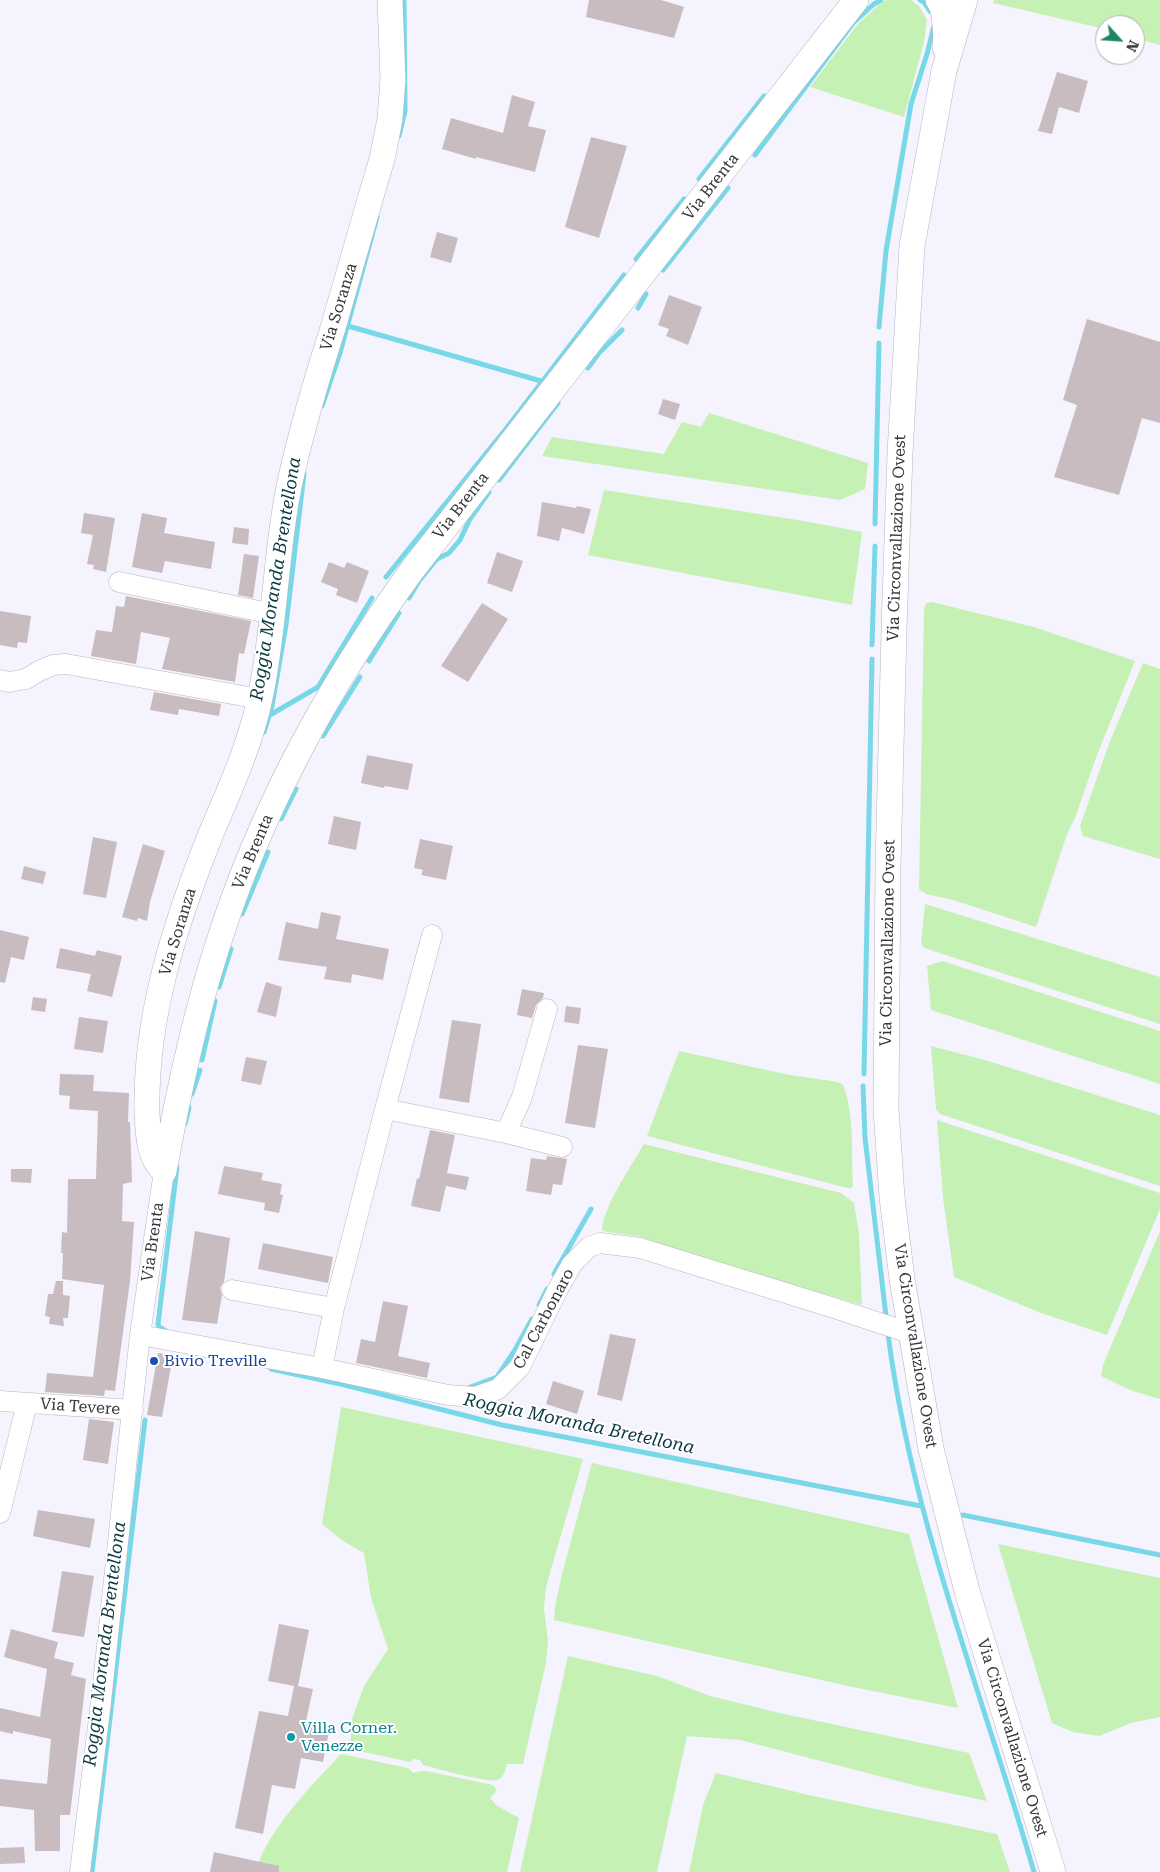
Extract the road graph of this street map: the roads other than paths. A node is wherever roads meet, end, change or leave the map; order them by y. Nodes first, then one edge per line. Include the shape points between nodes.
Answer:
1 (390, 0) edge
2 (938, 0) edge
3 (965, 0) edge
4 (856, 2) edge
5 (944, 71) junction
6 (119, 582) dead end
7 (273, 614) junction
8 (0, 680) edge
9 (260, 699) junction
10 (432, 935) dead end
11 (547, 1010) dead end
12 (385, 1109) junction
13 (506, 1133) junction
14 (562, 1147) dead end
15 (164, 1171) junction
16 (232, 1290) dead end
17 (334, 1308) junction
18 (910, 1333) junction
19 (140, 1336) junction
20 (322, 1368) junction
21 (0, 1401) edge
22 (27, 1403) junction
23 (133, 1410) junction
24 (0, 1513) edge
25 (80, 1872) edge
26 (1052, 1872) edge

1 - 7 main road, Via Soranza via 393,79 390,119 291,475
2 - 5 main road via 946,34
3 - 5 main road, Via Circonvallazione Ovest
4 - 15 main road, Via Brenta via 412,569 327,700 262,829 218,943 181,1081
5 - 18 main road, Via Circonvallazione Ovest via 912,246 894,620 886,1108 892,1198
6 - 7 street
7 - 9 main road, Via Soranza
8 - 9 street via 26,679 53,665 66,664
9 - 15 main road, Via Soranza via 246,747 178,927 157,1001 150,1050 148,1123 156,1163
10 - 12 street
11 - 13 street via 522,1097
12 - 13 street
12 - 17 street
13 - 14 street
15 - 19 street, Via Brenta
16 - 17 street
17 - 20 street
18 - 20 street, Cal Carbonaro via 640,1248 600,1243 589,1248 572,1264 520,1367 498,1389 487,1394 470,1398 448,1396
18 - 26 main road, Via Circonvallazione Ovest via 931,1449 967,1591
19 - 20 street, Cal Carbonaro
19 - 23 street, Via Brenta
21 - 22 street, Via Tevere
22 - 23 street, Via Tevere
22 - 24 street, Via Tevere
23 - 25 street, Via Brenta

